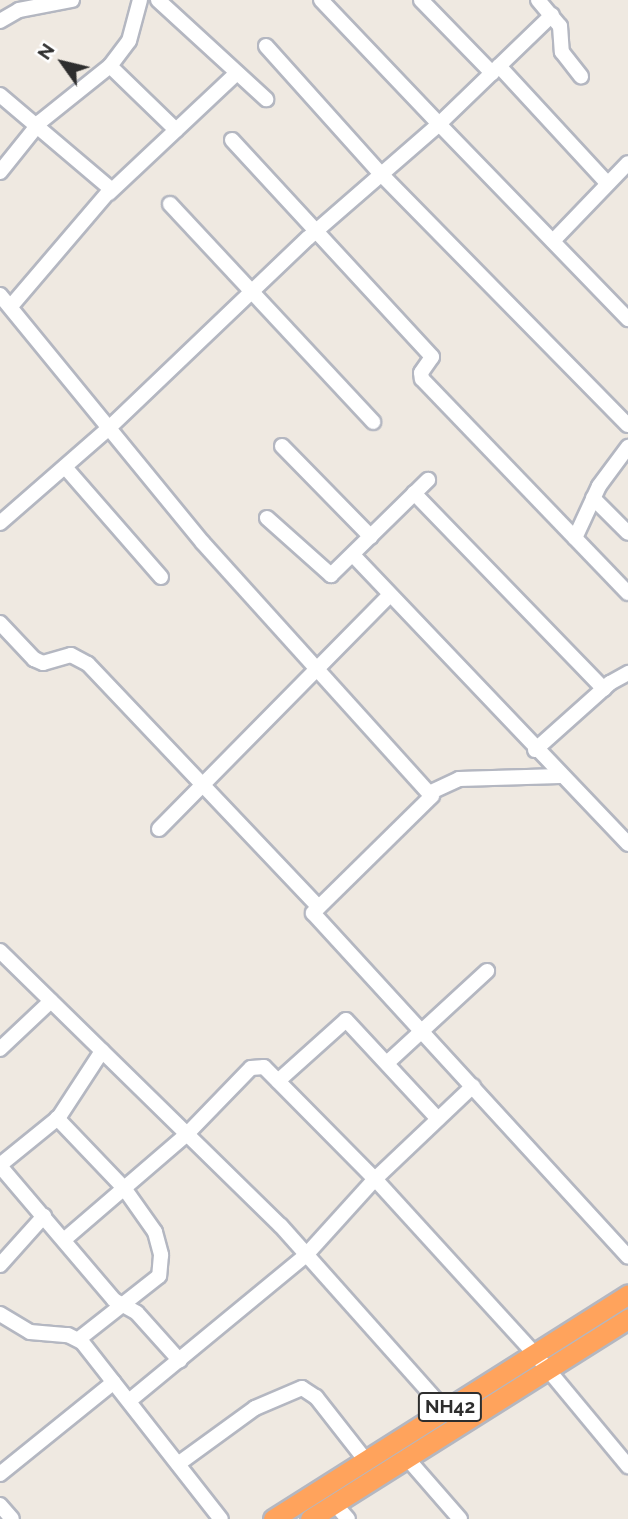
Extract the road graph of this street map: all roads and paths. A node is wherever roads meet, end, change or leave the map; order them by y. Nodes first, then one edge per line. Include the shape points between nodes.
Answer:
1 (72, 0) edge
2 (140, 0) edge
3 (158, 0) edge
4 (321, 0) edge
5 (421, 0) edge
6 (538, 0) edge
7 (552, 15) junction
8 (0, 21) edge
9 (266, 46) dead end
10 (110, 66) junction
11 (495, 70) junction
12 (237, 73) junction
13 (581, 76) dead end
14 (0, 95) edge
15 (266, 99) dead end
16 (38, 124) junction
17 (439, 124) junction
18 (176, 130) junction
19 (232, 140) dead end
20 (628, 162) edge
21 (628, 170) edge
22 (0, 172) edge
23 (381, 174) junction
24 (607, 183) junction
25 (109, 192) junction
26 (170, 204) dead end
27 (316, 231) junction
28 (553, 241) junction
29 (251, 291) junction
30 (4, 301) edge
31 (628, 318) edge
32 (373, 422) dead end
33 (628, 425) edge
34 (111, 426) junction
35 (282, 446) dead end
36 (628, 447) edge
37 (65, 467) junction
38 (428, 480) dead end
39 (414, 493) junction
40 (593, 498) junction
41 (267, 518) dead end
42 (0, 523) edge
43 (628, 533) edge
44 (370, 537) junction
45 (575, 538) junction
46 (353, 555) junction
47 (162, 577) dead end
48 (628, 593) edge
49 (390, 595) junction
50 (0, 623) edge
51 (320, 669) junction
52 (628, 673) edge
53 (604, 689) junction
54 (536, 750) junction
55 (560, 776) junction
56 (203, 786) junction
57 (429, 793) junction
58 (159, 830) dead end
59 (628, 844) edge
60 (318, 907) junction
61 (0, 951) edge
62 (487, 971) dead end
63 (51, 1001) junction
64 (422, 1032) junction
65 (0, 1049) edge
66 (102, 1051) junction
67 (387, 1063) junction
68 (278, 1081) junction
69 (473, 1086) junction
70 (57, 1118) junction
71 (438, 1119) junction
72 (187, 1134) junction
73 (0, 1166) edge
74 (375, 1179) junction
75 (124, 1188) junction
76 (44, 1216) junction
77 (65, 1239) junction
78 (306, 1255) junction
79 (628, 1257) edge
80 (0, 1265) edge
81 (628, 1295) edge
82 (122, 1306) junction
83 (0, 1314) edge
84 (628, 1319) edge
85 (79, 1339) junction
86 (180, 1361) junction
87 (542, 1362) junction
88 (114, 1382) junction
89 (129, 1401) junction
90 (445, 1410) junction
91 (406, 1457) junction
92 (367, 1462) junction
93 (178, 1464) junction
94 (628, 1465) edge
95 (0, 1474) edge
96 (334, 1503) junction
97 (0, 1505) edge
98 (12, 1519) edge
99 (221, 1519) edge
100 (273, 1519) edge
101 (310, 1519) edge
102 (348, 1519) edge
103 (460, 1519) edge

1 - 8 street via 30,7
2 - 10 street via 129,41
3 - 12 street
4 - 17 street
5 - 11 street
6 - 7 street
7 - 11 street
7 - 13 street via 561,29 562,52
9 - 23 street
10 - 16 street
10 - 18 street
11 - 17 street
11 - 24 street
12 - 15 street
12 - 18 street
14 - 16 street
16 - 22 street
16 - 25 street via 110,184
17 - 23 street
17 - 28 street
18 - 25 street
19 - 27 street
20 - 21 street
20 - 24 street
23 - 27 street
23 - 33 street
24 - 28 street
25 - 30 street
26 - 29 street
27 - 29 street
27 - 45 street via 432,357 422,379
28 - 31 street
29 - 32 street
29 - 34 street
30 - 34 street
34 - 37 street
34 - 51 street via 203,543
35 - 44 street
36 - 40 street
37 - 42 street
37 - 47 street
38 - 39 street
39 - 44 street
39 - 53 street
40 - 43 street
40 - 45 street
41 - 46 street via 325,574 334,573
44 - 46 street
45 - 48 street
46 - 49 street
49 - 51 street
49 - 54 street
50 - 56 street via 34,659 43,663 71,655 88,664
51 - 56 street
51 - 57 street
52 - 53 street
53 - 54 street
54 - 55 street
55 - 57 street via 460,779
55 - 59 street
56 - 58 street
56 - 60 street
57 - 60 street via 432,796
60 - 64 street via 313,913
61 - 63 street
62 - 64 street
63 - 65 street
63 - 66 street
64 - 67 street
64 - 69 street
66 - 70 street
66 - 72 street
67 - 68 street via 349,1021 342,1020
67 - 71 street
68 - 72 street via 264,1067 251,1068
68 - 74 street
69 - 71 street
69 - 79 street
70 - 73 street
70 - 75 street
71 - 74 street
72 - 75 street
72 - 78 street
73 - 76 street
74 - 78 street
74 - 87 street
75 - 77 street
75 - 82 street via 155,1232 162,1269
76 - 77 street
76 - 80 street
77 - 82 street
78 - 86 street
78 - 90 street
81 - 87 highway, NH42
82 - 85 street
82 - 86 street via 136,1313
83 - 85 street via 30,1332
84 - 87 highway, NH42
85 - 88 street
86 - 89 street
87 - 90 highway, NH42
87 - 91 highway, NH42
87 - 94 street
88 - 89 street
88 - 95 street
89 - 93 street
90 - 92 highway, NH42
91 - 96 highway, NH42
91 - 103 street
92 - 93 street via 316,1397 302,1388 255,1408
92 - 100 highway, NH42
93 - 99 street
96 - 101 highway, NH42
96 - 102 street
97 - 98 street

